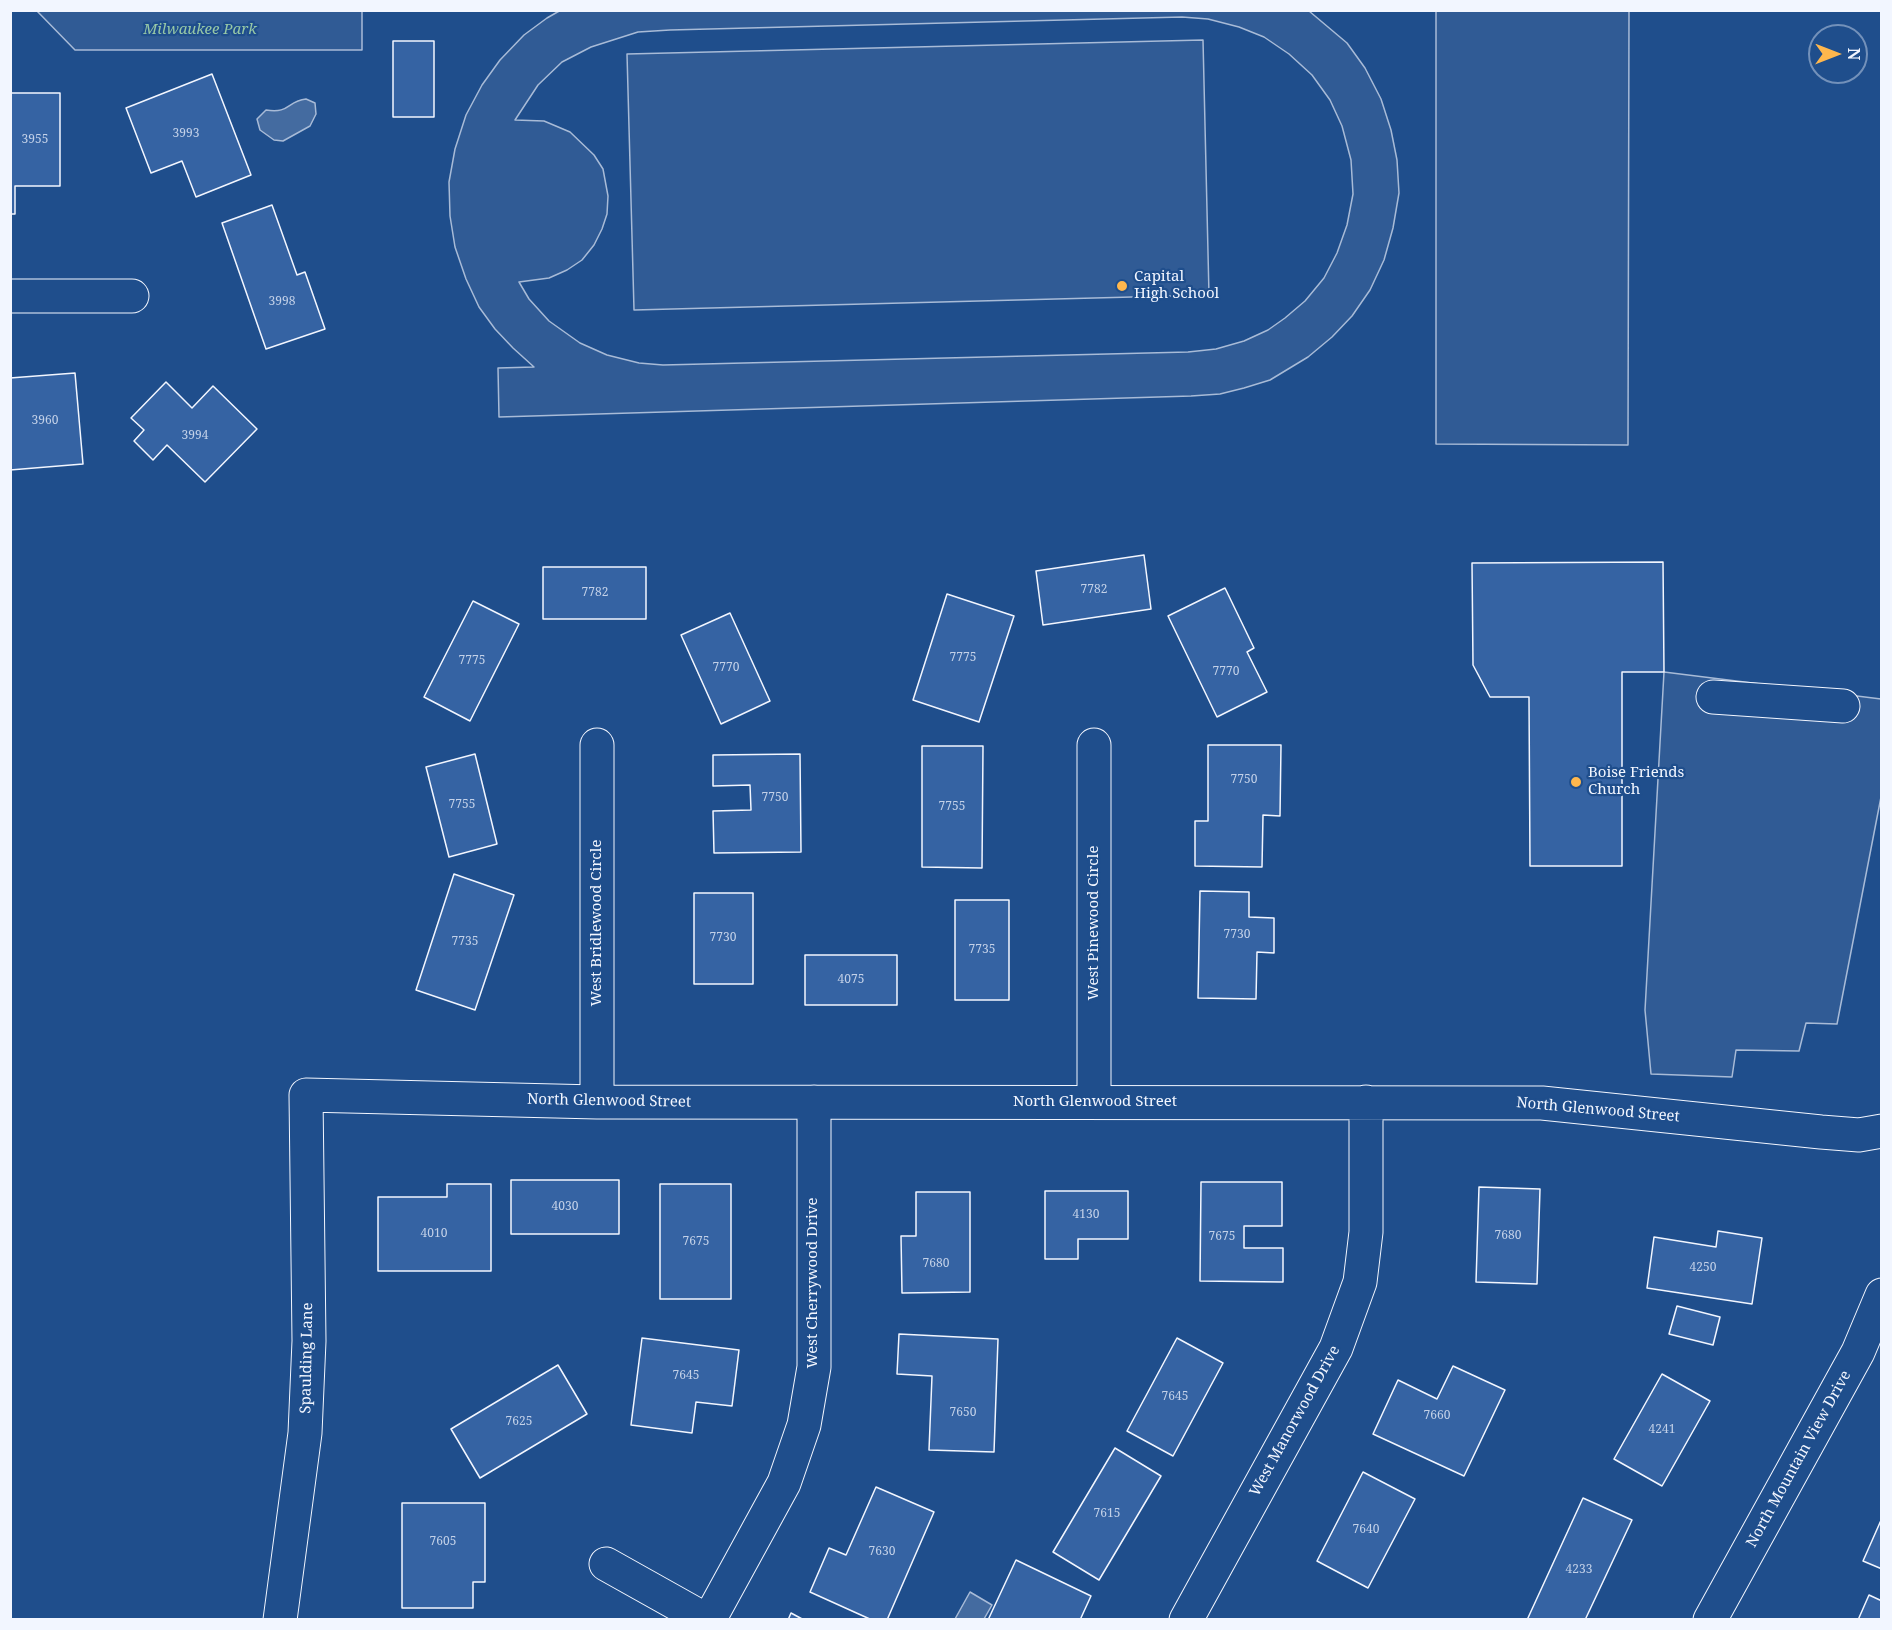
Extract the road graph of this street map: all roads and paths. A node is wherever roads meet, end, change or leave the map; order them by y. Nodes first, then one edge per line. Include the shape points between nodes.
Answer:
1 (10, 296) edge
2 (132, 296) dead end
3 (1713, 698) dead end
4 (1843, 706) dead end
5 (597, 745) dead end
6 (1094, 745) dead end
7 (306, 1095) joint
8 (597, 1102) junction
9 (814, 1102) junction
10 (1094, 1102) junction
11 (1366, 1102) junction
12 (1881, 1131) edge
13 (1881, 1295) edge
14 (606, 1564) dead end
15 (280, 1620) edge
16 (707, 1620) edge
17 (1186, 1620) edge
18 (1710, 1620) edge

1 - 2 street
3 - 4 street
5 - 8 street, West Bridlewood Circle
6 - 10 street, West Pinewood Circle
7 - 8 street, North Glenwood Street
7 - 15 street, Spaulding Lane via 309,1341 305,1433
8 - 9 street, North Glenwood Street
9 - 10 street, North Glenwood Street
9 - 16 street, West Cherrywood Drive via 814,1367 804,1425 784,1483
10 - 11 street, North Glenwood Street
11 - 12 street, North Glenwood Street via 1542,1103 1821,1132 1859,1135
11 - 17 street, West Manorwood Drive via 1366,1232 1360,1282 1336,1348
13 - 18 street, North Mountain View Drive via 1858,1352
14 - 16 street

